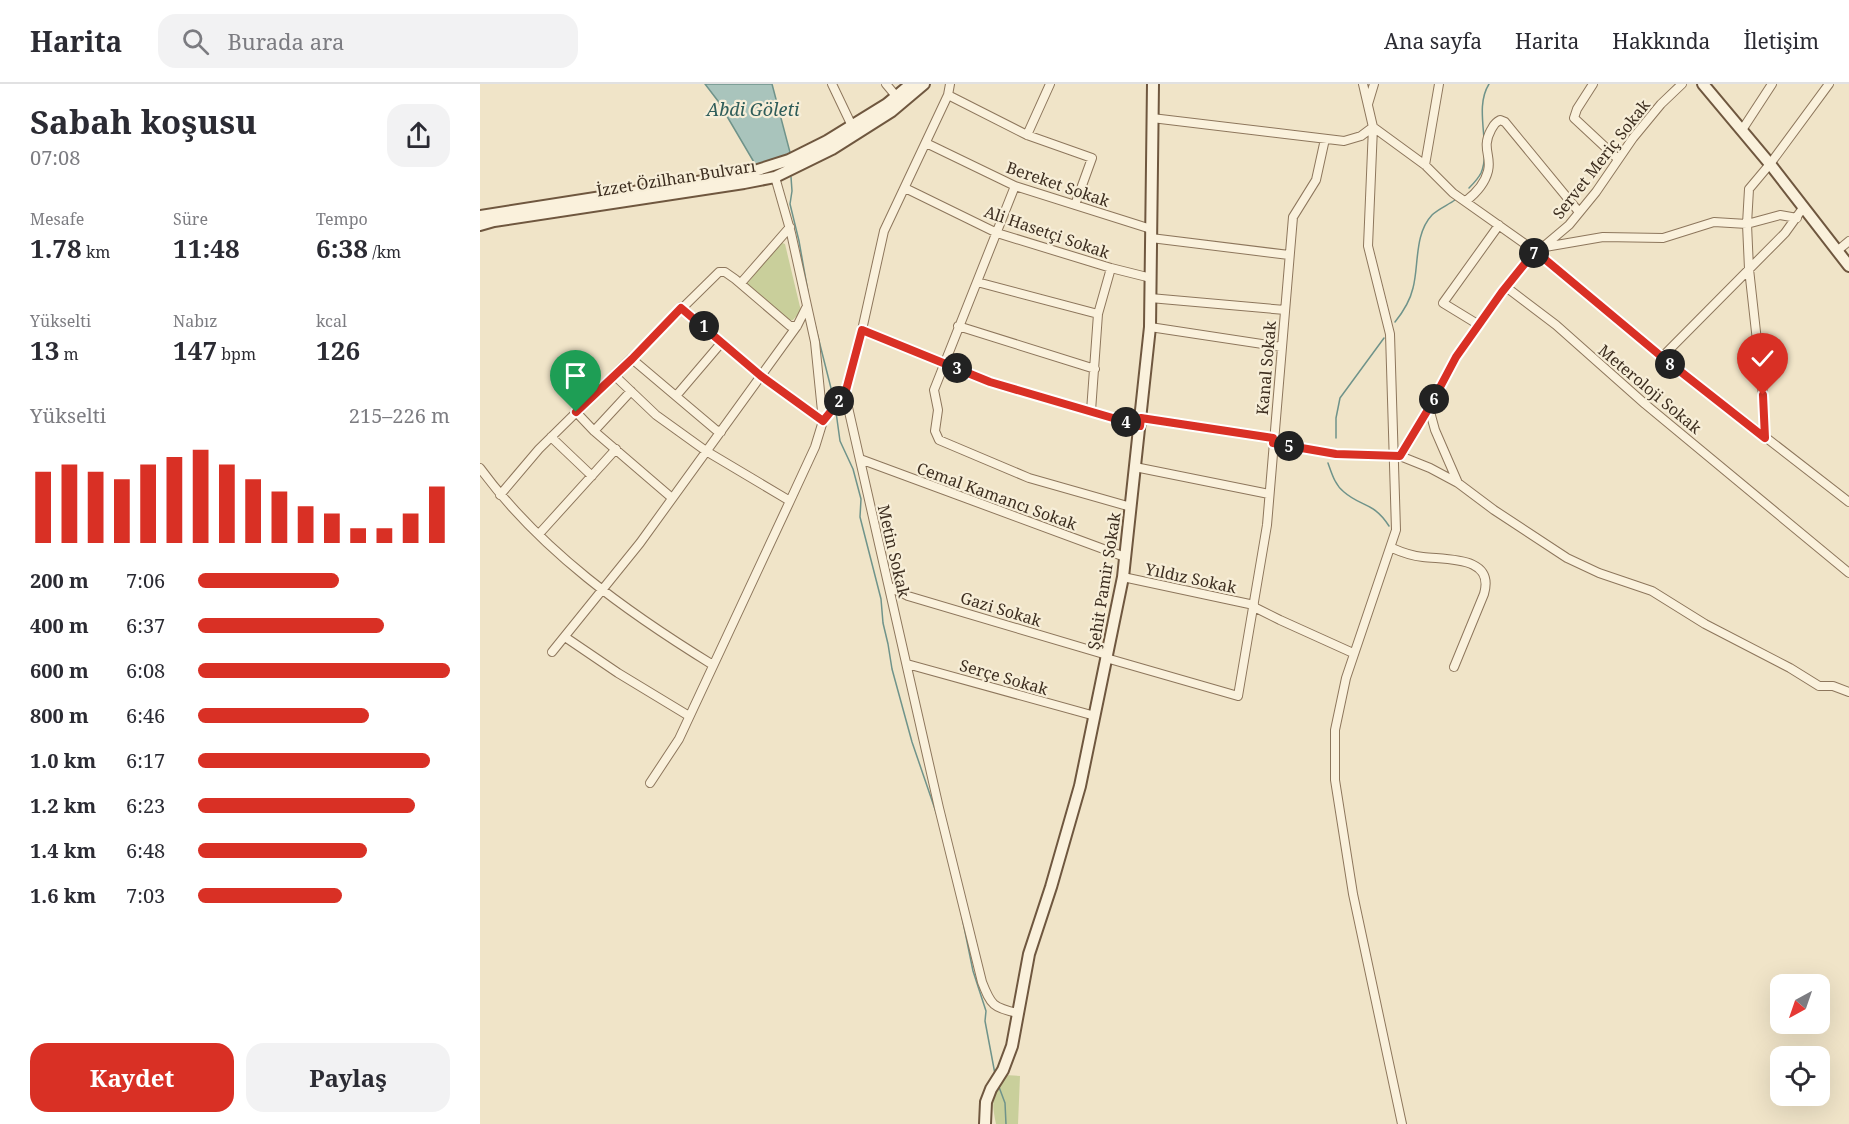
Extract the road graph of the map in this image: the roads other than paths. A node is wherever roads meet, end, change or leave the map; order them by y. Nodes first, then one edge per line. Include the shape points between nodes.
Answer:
1 (831, 84) edge
2 (886, 84) edge
3 (910, 84) edge
4 (924, 84) edge
5 (950, 84) edge
6 (1050, 84) edge
7 (1153, 84) edge
8 (1363, 84) edge
9 (1374, 84) edge
10 (1439, 84) edge
11 (1593, 84) edge
12 (1682, 84) edge
13 (1703, 84) edge
14 (1772, 84) edge
15 (1828, 84) edge
16 (948, 94) junction
17 (896, 96) junction
18 (1368, 105) junction
19 (1152, 118) junction
20 (852, 126) junction
21 (1373, 128) junction
22 (1742, 130) junction
23 (1027, 135) junction
24 (1325, 139) junction
25 (926, 143) junction
26 (1618, 159) junction
27 (1770, 164) junction
28 (1425, 165) junction
29 (775, 177) junction
30 (1015, 186) junction
31 (905, 188) junction
32 (1466, 201) junction
33 (1075, 206) junction
34 (1803, 208) junction
35 (1579, 212) junction
36 (480, 216) edge
37 (1797, 218) junction
38 (1747, 224) junction
39 (480, 225) edge
40 (1499, 225) junction
41 (790, 227) junction
42 (997, 233) junction
43 (1151, 234) junction
44 (1849, 242) edge
45 (1539, 249) junction
46 (1842, 253) edge
47 (1289, 255) junction
48 (1849, 266) edge
49 (1111, 268) junction
50 (1749, 270) junction
51 (1151, 278) junction
52 (977, 282) junction
53 (741, 283) junction
54 (1506, 287) junction
55 (1150, 298) junction
56 (681, 308) junction
57 (806, 308) junction
58 (1285, 310) junction
59 (1098, 314) junction
60 (1479, 325) junction
61 (797, 326) junction
62 (958, 326) junction
63 (1150, 327) junction
64 (862, 330) junction
65 (722, 342) junction
66 (1282, 347) junction
67 (1662, 357) junction
68 (632, 359) junction
69 (943, 363) junction
70 (1095, 369) junction
71 (614, 375) junction
72 (761, 376) junction
73 (631, 391) junction
74 (845, 394) junction
75 (676, 396) junction
76 (1429, 408) junction
77 (1091, 411) junction
78 (576, 412) junction
79 (823, 421) junction
80 (1140, 422) junction
81 (594, 431) junction
82 (721, 432) junction
83 (551, 437) junction
84 (1765, 438) junction
85 (1273, 441) junction
86 (616, 450) junction
87 (706, 451) junction
88 (1398, 456) junction
89 (860, 459) junction
90 (1135, 467) junction
91 (480, 468) edge
92 (592, 476) junction
93 (1458, 483) junction
94 (1269, 494) junction
95 (500, 495) junction
96 (672, 498) junction
97 (790, 501) junction
98 (1849, 502) edge
99 (1131, 507) junction
100 (539, 534) junction
101 (1392, 546) junction
102 (1125, 558) junction
103 (1849, 573) edge
104 (1123, 577) junction
105 (889, 586) junction
106 (602, 590) junction
107 (1254, 606) junction
108 (565, 637) junction
109 (552, 652) dead end
110 (1353, 653) junction
111 (1107, 657) junction
112 (906, 664) junction
113 (713, 665) junction
114 (1454, 667) dead end
115 (1849, 692) edge
116 (1238, 696) joint
117 (689, 716) junction
118 (1095, 716) junction
119 (650, 783) dead end
120 (1018, 1013) junction
121 (985, 1124) edge
122 (1402, 1124) edge

1 - 20 street
2 - 17 street
3 - 17 street, İzzet Özilhan Bulvarı
4 - 29 street, İzzet Özilhan Bulvarı via 892,111 832,149
5 - 16 street, Metin Sokak
6 - 23 street
7 - 19 street, Şehit Pamir Sokak
8 - 18 street
9 - 18 street
10 - 28 street
11 - 26 street via 1574,118
12 - 26 street, Servet Meriç Sokak
13 - 22 street
14 - 22 street
15 - 27 street
16 - 23 street
16 - 25 street, Metin Sokak
17 - 20 street, İzzet Özilhan Bulvarı
18 - 21 street
19 - 24 street
19 - 43 street, Şehit Pamir Sokak
20 - 36 street, İzzet Özilhan Bulvarı via 789,160 742,175
21 - 24 street via 1344,141
21 - 28 street
21 - 88 street via 1368,246 1390,334
22 - 27 street
23 - 33 street via 1092,158
24 - 47 street, Kanal Sokak via 1316,180 1293,218
25 - 30 street, Bereket Sokak
25 - 31 street, Metin Sokak
26 - 35 street, Servet Meriç Sokak
27 - 34 street
27 - 38 street via 1749,189
28 - 32 street
29 - 39 street, İzzet Özilhan Bulvarı
29 - 41 street
30 - 33 street, Bereket Sokak
30 - 42 street
31 - 42 street, Ali Hasetçi Sokak
31 - 64 street, Metin Sokak via 884,231
32 - 35 street via 1489,169 1486,140 1500,120
32 - 40 street
33 - 43 street, Bereket Sokak
34 - 37 street
34 - 46 street
35 - 45 street, Servet Meriç Sokak
37 - 38 street via 1780,215
37 - 50 street
38 - 45 street via 1714,222 1663,238 1603,237
38 - 50 street
40 - 45 street
40 - 60 street via 1443,303
41 - 53 street
41 - 57 street
42 - 49 street, Ali Hasetçi Sokak
42 - 52 street
43 - 47 street, Bereket Sokak
43 - 51 street, Şehit Pamir Sokak
44 - 46 street
45 - 54 street, Servet Meriç Sokak
45 - 67 street
46 - 48 street
47 - 58 street, Kanal Sokak
49 - 51 street, Ali Hasetçi Sokak
49 - 59 street
50 - 67 street
50 - 84 street
51 - 55 street, Şehit Pamir Sokak
52 - 59 street
52 - 62 street
53 - 56 street via 719,272
53 - 61 street via 790,326
54 - 60 street, Servet Meriç Sokak
54 - 103 street, Meteroloji Sokak
55 - 58 street
55 - 63 street, Şehit Pamir Sokak
56 - 65 street
56 - 68 street
57 - 61 street
57 - 79 street via 815,342
58 - 66 street, Kanal Sokak
59 - 70 street
60 - 76 street, Servet Meriç Sokak via 1456,357
61 - 72 street
62 - 69 street
62 - 70 street
63 - 66 street
63 - 80 street, Şehit Pamir Sokak
64 - 69 street
64 - 74 street, Metin Sokak
65 - 72 street
65 - 75 street
66 - 85 street, Kanal Sokak
67 - 84 street
68 - 71 street
68 - 75 street
69 - 77 street via 990,382
69 - 99 street via 934,390 938,410 935,431 939,440 1029,477
70 - 77 street
71 - 73 street
71 - 78 street
72 - 79 street
72 - 82 street
73 - 81 street
73 - 87 street via 656,415
74 - 79 street
74 - 89 street, Metin Sokak
75 - 82 street
76 - 88 street, Servet Meriç Sokak
76 - 93 street
77 - 80 street
78 - 81 street
78 - 83 street
79 - 97 street
80 - 85 street
80 - 90 street, Şehit Pamir Sokak
81 - 86 street
82 - 87 street
83 - 92 street
83 - 95 street
84 - 98 street
85 - 88 street via 1336,454
85 - 94 street, Kanal Sokak
86 - 92 street
86 - 96 street
87 - 96 street
87 - 97 street
88 - 93 street
88 - 101 street
89 - 102 street, Cemal Kamancı Sokak
89 - 105 street, Metin Sokak
90 - 94 street
90 - 99 street, Şehit Pamir Sokak
91 - 95 street
92 - 100 street
93 - 115 street via 1567,558 1652,591 1819,686
94 - 107 street, Kanal Sokak
95 - 100 street
96 - 106 street
97 - 113 street
99 - 102 street, Şehit Pamir Sokak
100 - 106 street
101 - 110 street
101 - 114 street via 1420,557 1474,564 1484,574 1484,594
102 - 104 street, Şehit Pamir Sokak
104 - 107 street, Yıldız Sokak
104 - 111 street, Şehit Pamir Sokak
105 - 111 street, Gazi Sokak via 908,596
105 - 112 street, Metin Sokak
106 - 108 street
106 - 113 street
107 - 110 street, Yıldız Sokak
107 - 116 street, Kanal Sokak
108 - 109 street
108 - 117 street
110 - 122 street via 1335,730 1335,780 1353,894
111 - 116 street, Gazi Sokak
111 - 118 street, Şehit Pamir Sokak
112 - 118 street, Serçe Sokak
112 - 120 street, Metin Sokak via 982,982 989,1002
113 - 117 street
117 - 119 street
118 - 120 street, Şehit Pamir Sokak via 1067,836 1029,954
120 - 121 street, Şehit Pamir Sokak via 1004,1070 986,1102

